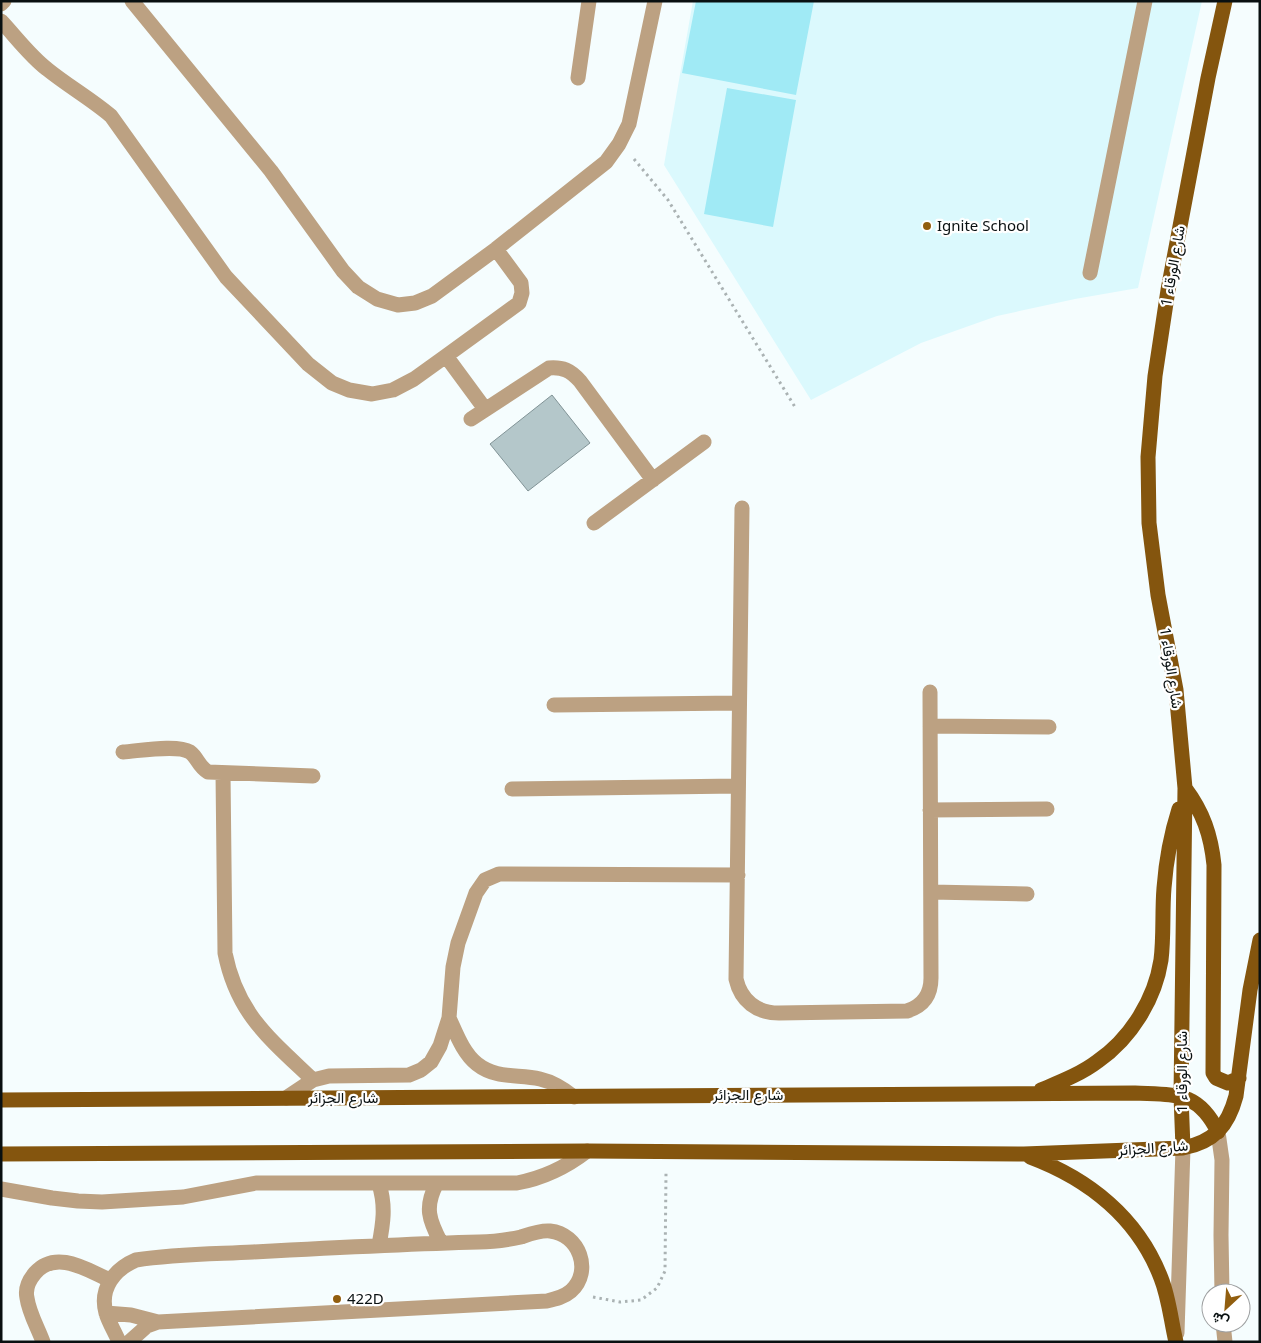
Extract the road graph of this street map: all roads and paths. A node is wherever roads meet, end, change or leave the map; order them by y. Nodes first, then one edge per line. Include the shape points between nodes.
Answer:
1 (132, 1) edge
2 (590, 1) edge
3 (655, 1) edge
4 (1145, 1) edge
5 (1225, 1) edge
6 (1, 21) edge
7 (578, 78) dead end
8 (619, 144) junction
9 (496, 249) junction
10 (1090, 273) dead end
11 (446, 356) junction
12 (796, 407) dead end
13 (485, 410) junction
14 (471, 419) dead end
15 (704, 442) dead end
16 (652, 480) junction
17 (742, 508) dead end
18 (594, 523) dead end
19 (930, 692) dead end
20 (739, 703) junction
21 (554, 705) dead end
22 (930, 726) junction
23 (1049, 727) dead end
24 (123, 752) dead end
25 (223, 773) junction
26 (313, 776) dead end
27 (738, 786) junction
28 (1185, 788) junction
29 (512, 789) dead end
30 (1047, 809) dead end
31 (930, 810) junction
32 (738, 875) junction
33 (931, 892) junction
34 (1026, 894) dead end
35 (1260, 940) edge
36 (449, 1018) junction
37 (1239, 1078) junction
38 (313, 1080) junction
39 (1034, 1094) junction
40 (1181, 1096) junction
41 (574, 1097) junction
42 (286, 1098) junction
43 (1, 1100) edge
44 (1218, 1132) junction
45 (1183, 1148) junction
46 (587, 1151) junction
47 (666, 1152) junction
48 (1, 1154) edge
49 (1024, 1154) junction
50 (437, 1183) junction
51 (379, 1184) junction
52 (1, 1189) edge
53 (441, 1243) junction
54 (379, 1245) junction
55 (110, 1280) junction
56 (1222, 1283) edge
57 (571, 1291) junction
58 (106, 1313) junction
59 (158, 1322) junction
60 (43, 1342) edge
61 (119, 1342) edge
62 (129, 1342) edge
63 (1177, 1342) edge

1 - 9 street via 271,171 358,287 377,299 398,305 415,303 432,296
2 - 7 street
3 - 8 street via 628,124
4 - 10 street
5 - 28 main road, شارع الورقاء 1 via 1168,290 1155,376 1148,457 1149,523 1158,595 1176,690
6 - 11 street via 45,68 111,116 226,277 308,364 332,383 372,394 393,390
8 - 9 street via 590,176
8 - 12 path via 668,200
9 - 11 street via 521,283 519,303
11 - 13 street
13 - 14 street
13 - 16 street via 549,368 561,367 572,372
15 - 16 street
16 - 18 street
17 - 20 street
19 - 22 street
20 - 21 street
20 - 27 street
22 - 23 street
22 - 31 street
24 - 25 street via 182,749 193,755 202,769
25 - 26 street
25 - 38 street via 225,953 228,972 244,1008
27 - 29 street
27 - 32 street
28 - 37 main road via 1203,816 1214,864 1213,1073 1222,1082
28 - 39 main road via 1175,820 1166,878 1161,961 1148,1001 1123,1038 1098,1062
28 - 40 main road, شارع الورقاء 1
30 - 31 street
31 - 33 street
32 - 33 street via 736,979 748,1002 770,1013 907,1011 916,1008 931,987
32 - 36 street via 492,876 479,886 465,919 453,967
33 - 34 street
35 - 37 main road
36 - 38 street via 436,1055 421,1070 409,1075 330,1076
36 - 41 street via 468,1053 487,1071 542,1079
37 - 44 main road via 1233,1109
38 - 42 street
39 - 40 main road, شارع الجزائر
39 - 41 main road, شارع الجزائر
40 - 44 main road, شارع الجزائر via 1203,1109
40 - 45 main road, شارع الورقاء 1
41 - 42 main road, شارع الجزائر
42 - 43 main road, شارع الجزائر
44 - 45 main road, شارع الجزائر via 1207,1140
44 - 56 street via 1222,1160
45 - 49 main road, شارع الجزائر
45 - 63 street, شارع الورقاء 1
46 - 47 main road, شارع الجزائر
46 - 48 main road, شارع الجزائر
46 - 50 street via 554,1173 526,1182
47 - 49 main road, شارع الجزائر
47 - 57 path via 665,1271 657,1288 640,1300 620,1302
49 - 63 main road via 1050,1164 1098,1192 1136,1231 1162,1280
50 - 51 street
50 - 53 street via 428,1206 429,1218
51 - 52 street via 256,1184 183,1197 102,1202
51 - 54 street via 384,1207
53 - 54 street
53 - 57 street via 499,1240 550,1231 562,1234 573,1242 580,1254 581,1274
54 - 55 street via 146,1258 125,1264
55 - 58 street via 104,1302
55 - 60 street via 60,1261 39,1269 29,1282 26,1297
57 - 59 street via 560,1298 547,1300
58 - 59 street
58 - 61 street
59 - 62 street

